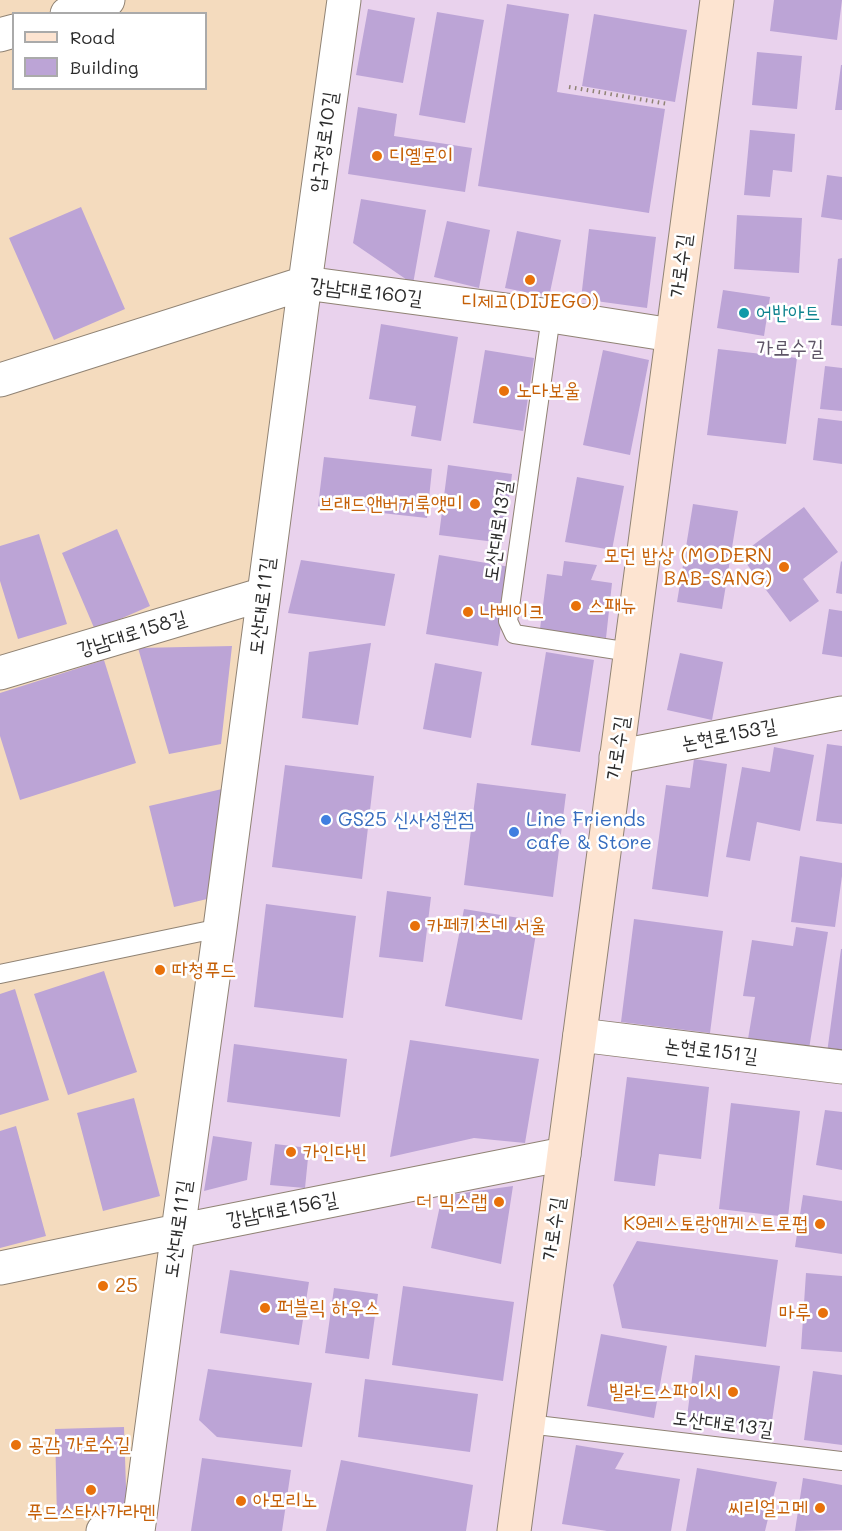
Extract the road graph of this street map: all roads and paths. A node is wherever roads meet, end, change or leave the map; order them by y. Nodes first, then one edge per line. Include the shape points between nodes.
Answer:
1 (108, 0) edge
2 (344, 0) edge
3 (717, 0) edge
4 (73, 12) edge
5 (569, 87) dead end
6 (701, 110) junction
7 (305, 283) junction
8 (551, 316) junction
9 (672, 335) junction
10 (0, 380) edge
11 (264, 594) junction
12 (630, 651) junction
13 (0, 673) edge
14 (842, 713) edge
15 (616, 757) junction
16 (220, 928) junction
17 (0, 974) edge
18 (580, 1035) junction
19 (842, 1067) edge
20 (564, 1154) junction
21 (178, 1231) junction
22 (0, 1268) edge
23 (528, 1424) junction
24 (842, 1461) edge
25 (139, 1527) edge
26 (103, 1531) edge
27 (514, 1531) edge

1 - 4 street
2 - 7 street, 압구정로10길
3 - 6 street, 가로수길
5 - 6 path
6 - 9 street, 가로수길
7 - 8 street, 강남대로160길
7 - 10 street, 강남대로160길
7 - 11 street, 도산대로11길
8 - 9 street, 강남대로160길
8 - 12 lane, 도산대로13길 via 508,621 514,634
9 - 12 street, 가로수길
11 - 13 street, 강남대로158길
11 - 16 street, 도산대로11길
12 - 15 street, 가로수길
14 - 15 street, 논현로153길
15 - 18 street, 가로수길
16 - 17 lane
16 - 21 street, 도산대로11길
18 - 19 street, 논현로151길
18 - 20 street, 가로수길
20 - 21 street, 강남대로156길
20 - 23 street, 가로수길
21 - 22 street, 강남대로156길
21 - 25 street, 도산대로11길
23 - 24 lane, 도산대로13길
23 - 27 street, 가로수길
25 - 26 street

